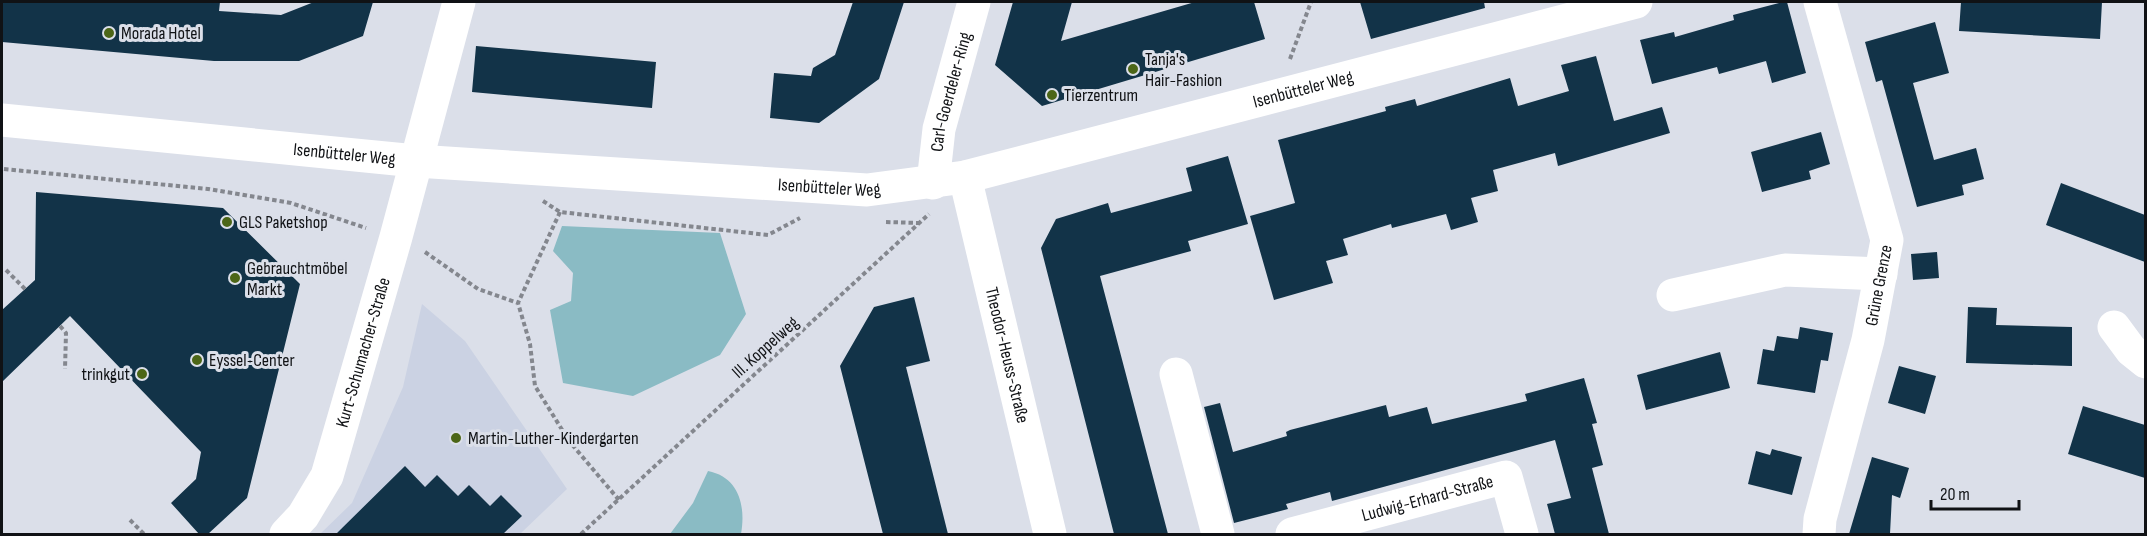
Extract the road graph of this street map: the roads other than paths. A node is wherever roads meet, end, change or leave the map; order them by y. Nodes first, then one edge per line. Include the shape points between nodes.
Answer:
1 (459, 2) edge
2 (974, 2) edge
3 (1636, 2) edge
4 (1820, 2) edge
5 (2, 120) edge
6 (416, 161) junction
7 (965, 177) junction
8 (933, 183) junction
9 (1881, 274) junction
10 (1673, 295) dead end
11 (2114, 327) dead end
12 (2145, 362) edge
13 (1176, 374) dead end
14 (286, 534) edge
15 (1050, 534) edge
16 (1218, 534) edge
17 (1292, 534) edge
18 (1522, 534) edge
19 (1819, 534) edge

1 - 6 street, Kurt-Schumacher-Straße
2 - 8 street, Carl-Goerdeler-Ring via 939,129
3 - 7 street, Isenbütteler Weg
4 - 9 street, Grüne Grenze via 1887,240
5 - 6 street, Isenbütteler Weg
6 - 8 street, Isenbütteler Weg via 867,190
6 - 14 street, Kurt-Schumacher-Straße via 327,476 303,516
7 - 8 street, Isenbütteler Weg
7 - 15 street, Theodor-Heuss-Straße
9 - 10 street via 1785,270
9 - 19 street, Grüne Grenze
11 - 12 street
13 - 16 street
17 - 18 street, Ludwig-Erhard-Straße via 1506,477

